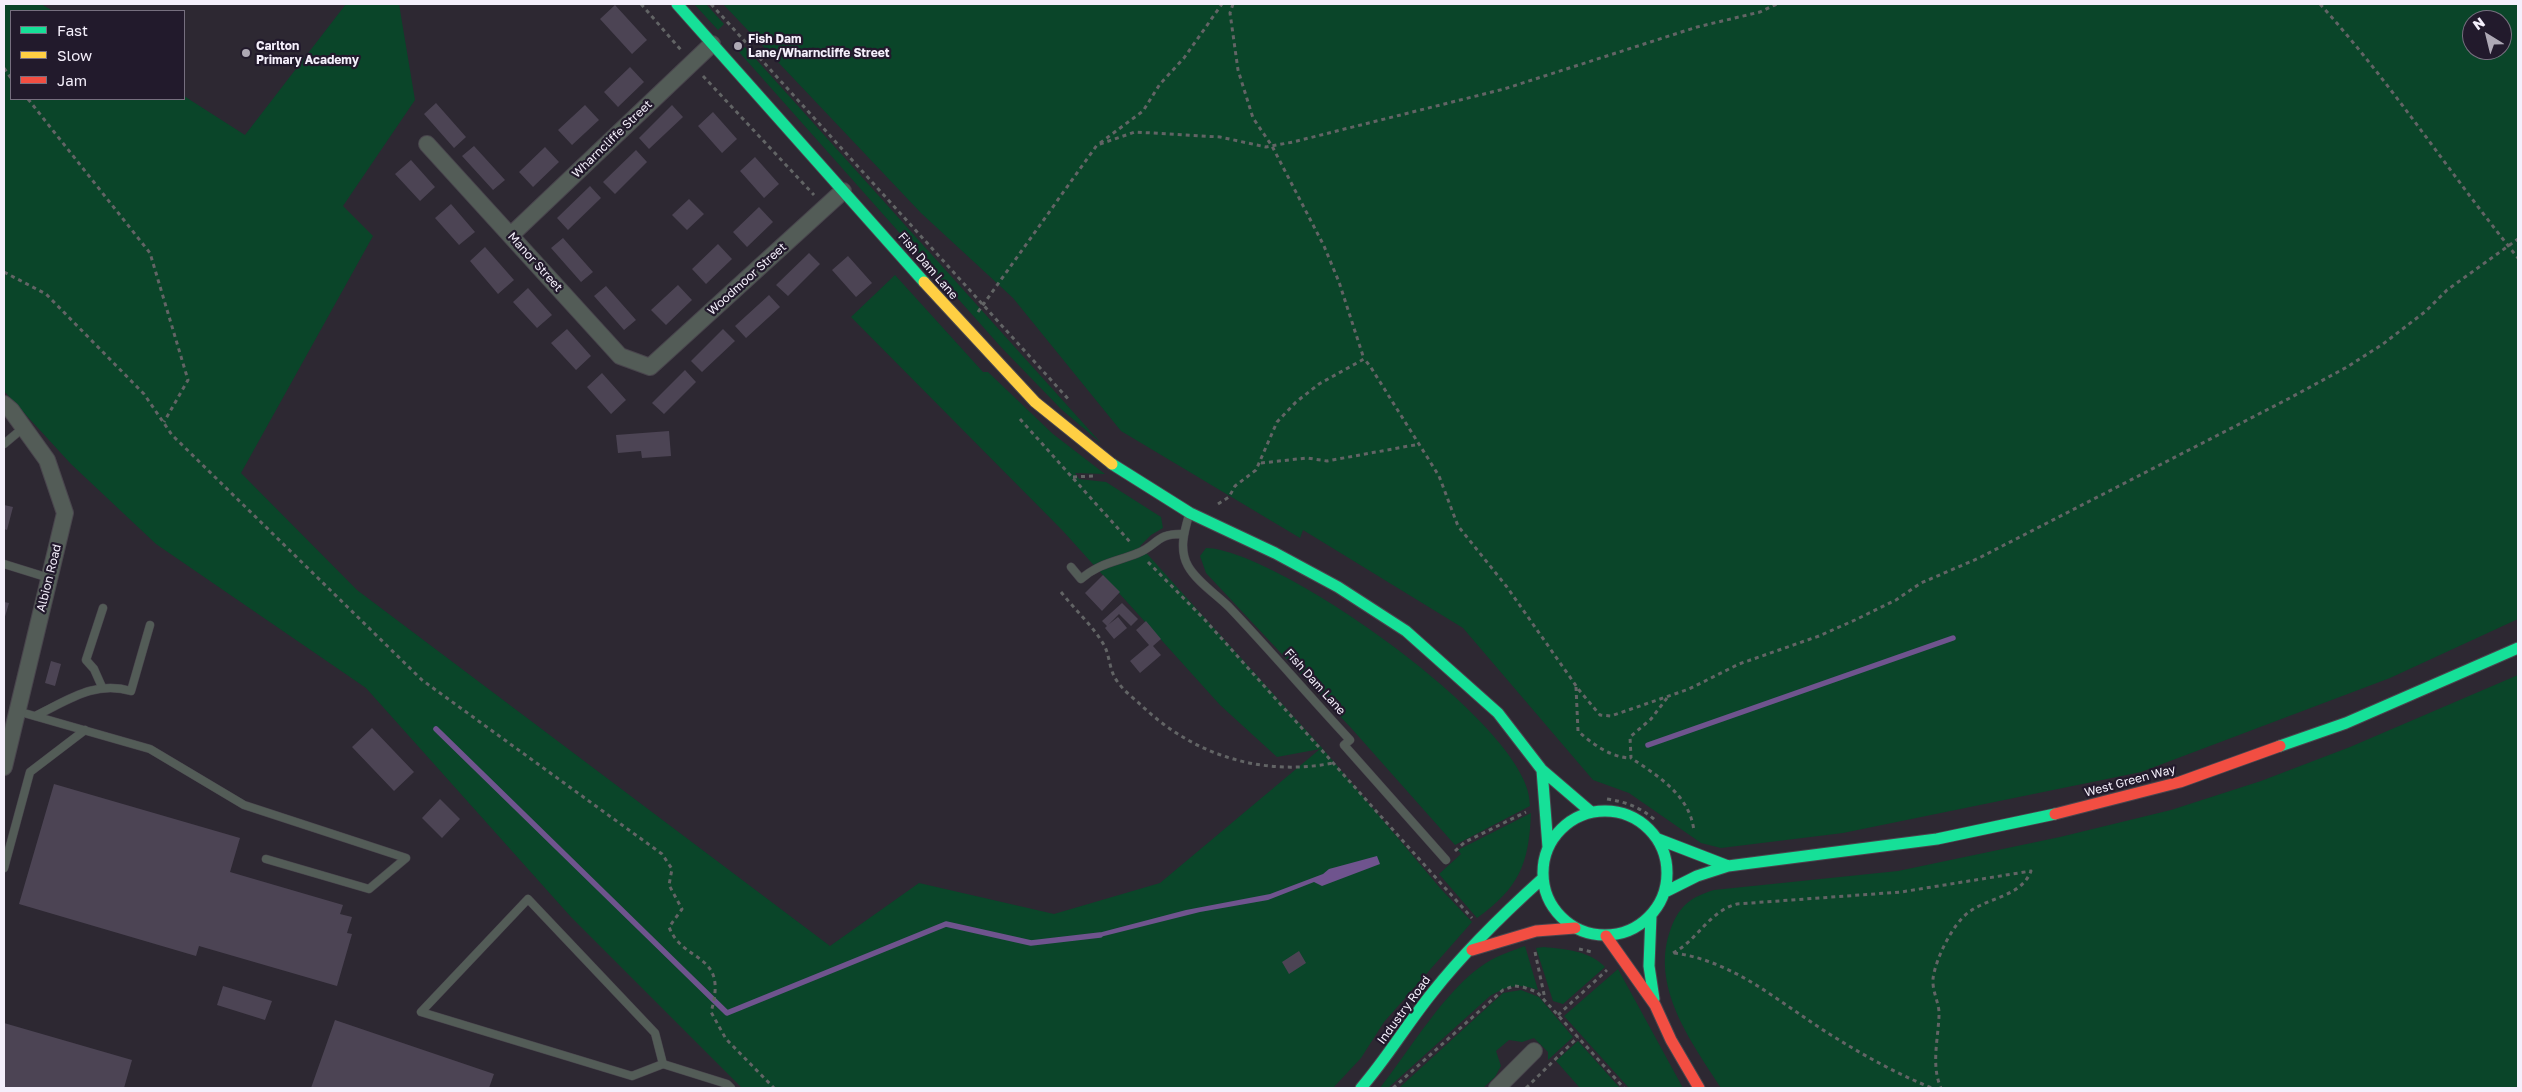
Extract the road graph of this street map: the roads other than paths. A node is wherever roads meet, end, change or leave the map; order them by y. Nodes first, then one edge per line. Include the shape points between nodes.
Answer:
1 (676, 4) edge
2 (712, 44) junction
3 (427, 144) dead end
4 (843, 191) junction
5 (511, 235) junction
6 (650, 367) joint
7 (4, 404) edge
8 (23, 428) junction
9 (4, 444) edge
10 (1190, 513) junction
11 (1183, 534) junction
12 (4, 564) edge
13 (1070, 567) dead end
14 (49, 578) junction
15 (103, 608) dead end
16 (150, 626) dead end
17 (2518, 648) edge
18 (102, 687) junction
19 (17, 711) junction
20 (35, 716) junction
21 (85, 730) junction
22 (4, 767) edge
23 (1542, 770) junction
24 (1591, 812) junction
25 (1658, 839) junction
26 (1548, 847) junction
27 (266, 859) dead end
28 (1446, 860) road end
29 (1728, 866) junction
30 (4, 868) edge
31 (1543, 878) junction
32 (1665, 892) junction
33 (1651, 915) junction
34 (1575, 928) junction
35 (1606, 936) junction
36 (1472, 950) junction
37 (1654, 1005) junction
38 (1534, 1051) dead end
39 (663, 1064) junction
40 (731, 1088) edge
41 (1361, 1088) edge
42 (1497, 1088) edge
43 (1699, 1088) edge

1 - 2 street, Fish Dam Lane
2 - 4 street, Fish Dam Lane
2 - 5 street, Wharncliffe Street
3 - 5 street, Manor Street
4 - 6 street, Woodmoor Street
4 - 10 street, Fish Dam Lane via 1035,402 1118,469
5 - 6 street, Manor Street via 620,356
7 - 8 street, Albion Road
8 - 9 lane
8 - 14 street, Albion Road via 47,460 65,513
10 - 11 lane, Fish Dam Lane
10 - 23 street, Fish Dam Lane via 1275,552 1338,587 1406,631 1498,713
11 - 13 lane via 1164,536 1140,553 1094,568 1081,579
11 - 28 lane, Fish Dam Lane via 1184,555 1193,573 1229,607 1350,740 1344,745
12 - 14 lane
14 - 19 street, Albion Road
15 - 18 lane via 86,660
16 - 18 lane via 131,691 114,686
17 - 29 street, West Green Way via 2346,723 2180,782 2040,818 1937,839
18 - 20 lane
19 - 20 lane
19 - 22 street, Albion Road
20 - 21 lane
21 - 27 lane via 150,749 244,805 406,858 369,889
21 - 30 lane via 30,772
23 - 24 street, Fish Dam Lane
23 - 26 street
24 - 25 street via 1622,812 1636,818
24 - 26 street via 1566,824
25 - 29 street, West Green Way
25 - 32 street via 1668,865
26 - 31 street
29 - 32 street, West Green Way via 1697,876
31 - 34 street via 1552,907
31 - 36 street, Industry Road via 1503,914
32 - 33 street
33 - 35 street via 1638,926
33 - 37 street via 1649,966
34 - 35 street
34 - 36 street, Industry Road via 1536,931
35 - 37 street
36 - 41 street, Industry Road via 1449,972
37 - 43 street
38 - 42 street via 1517,1058
39 - 39 lane via 632,1076 421,1012 528,898 655,1033
39 - 40 lane

